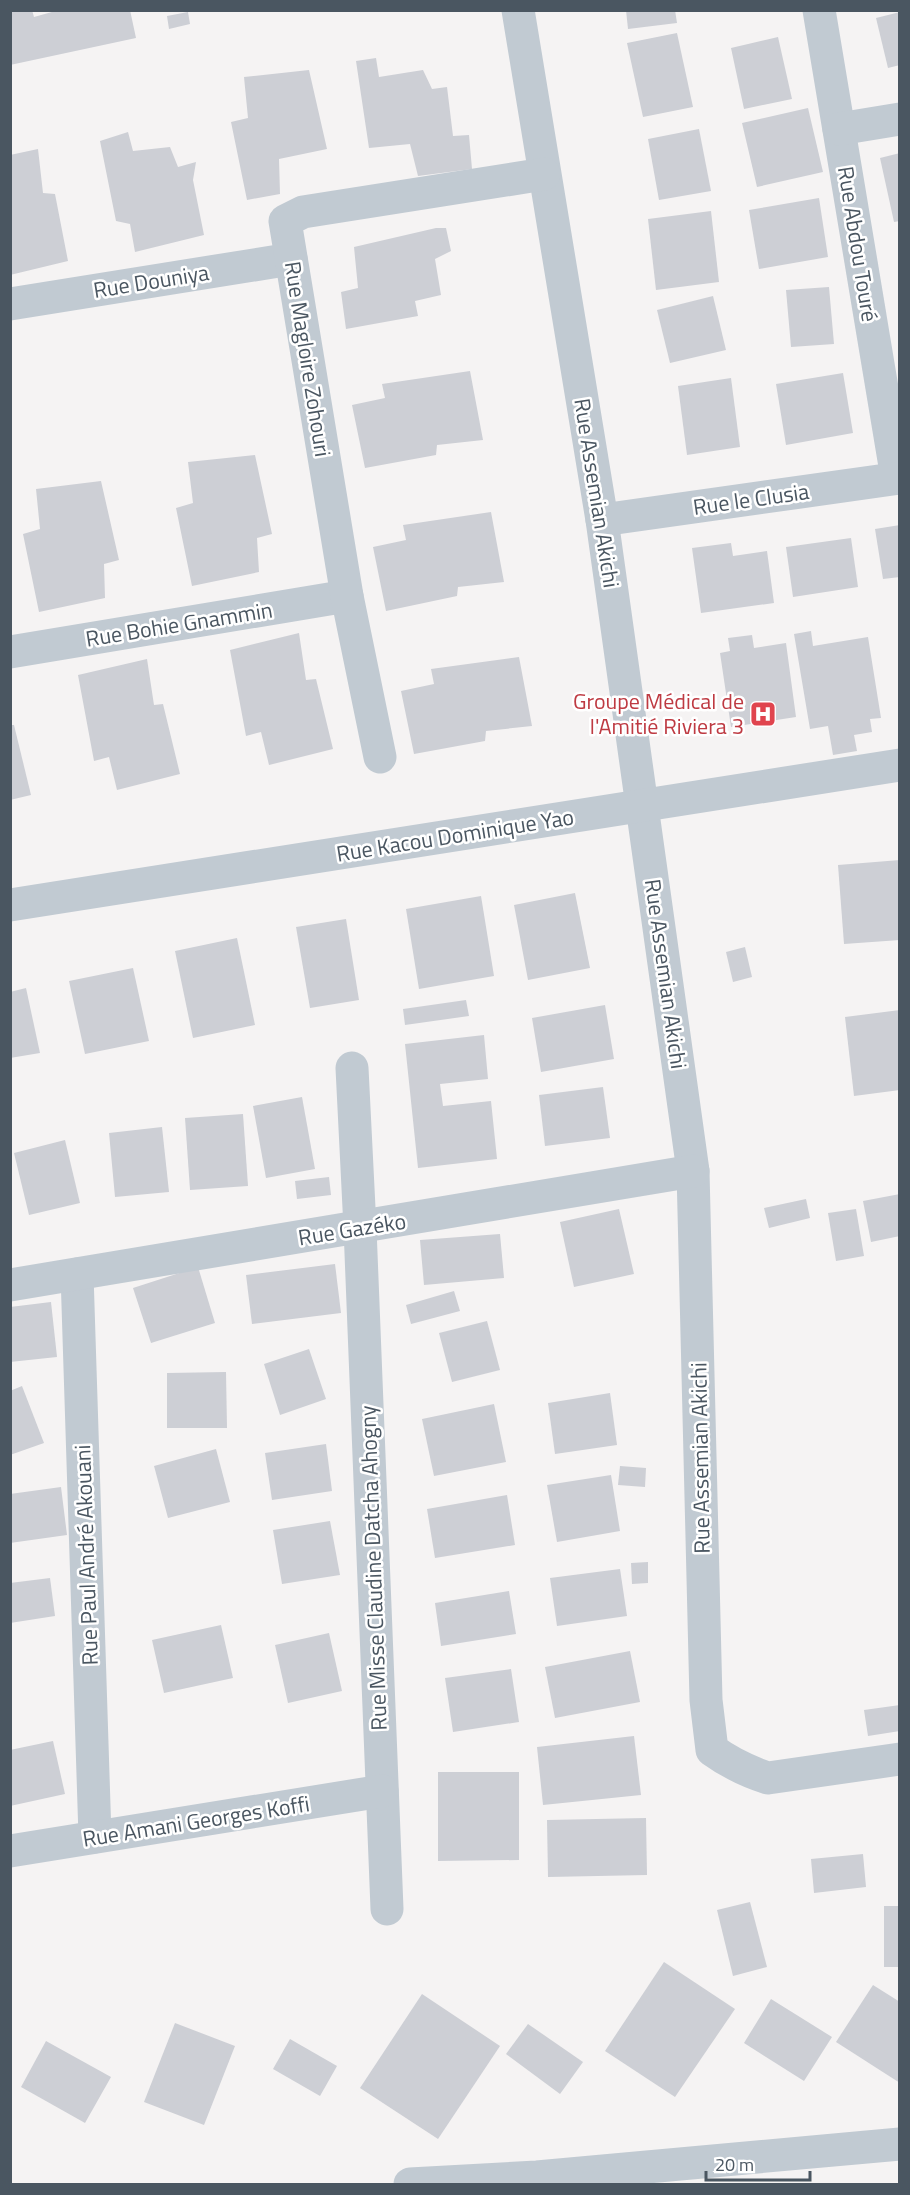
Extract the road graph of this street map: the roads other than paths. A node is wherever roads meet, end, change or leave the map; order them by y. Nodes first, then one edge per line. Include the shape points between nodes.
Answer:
1 (518, 10) edge
2 (819, 10) edge
3 (900, 119) edge
4 (839, 129) junction
5 (544, 174) junction
6 (291, 259) junction
7 (10, 304) edge
8 (898, 478) edge
9 (602, 520) junction
10 (346, 596) junction
11 (10, 652) edge
12 (380, 757) dead end
13 (900, 765) edge
14 (642, 806) junction
15 (10, 905) edge
16 (352, 1068) dead end
17 (693, 1171) junction
18 (360, 1228) junction
19 (77, 1274) junction
20 (10, 1285) edge
21 (900, 1759) edge
22 (382, 1791) junction
23 (95, 1837) junction
24 (10, 1851) edge
25 (387, 1909) dead end
26 (900, 2144) edge
27 (538, 2181) edge
28 (410, 2184) edge

1 - 5 street, Rue Assemian Akichi
2 - 4 street, Rue Abdou Touré
3 - 4 street
4 - 8 street, Rue Abdou Touré
5 - 6 street, Rue Magloire Zohouri via 303,212 285,221
5 - 9 street, Rue Assemian Akichi
6 - 7 street, Rue Douniya
6 - 10 street, Rue Magloire Zohouri
8 - 9 street, Rue le Clusia
9 - 14 street, Rue Assemian Akichi
10 - 11 street, Rue Bohie Gnammin
10 - 12 street, Rue Magloire Zohouri
13 - 14 street, Rue Kacou Dominique Yao
14 - 15 street, Rue Kacou Dominique Yao
14 - 17 street, Rue Assemian Akichi
16 - 18 street, Rue Misse Claudine Datcha Ahogny
17 - 18 street, Rue Gazéko
17 - 21 street, Rue Assemian Akichi via 706,1700 712,1750 748,1772 768,1778
18 - 19 street, Rue Gazéko
18 - 22 street, Rue Misse Claudine Datcha Ahogny
19 - 20 street, Rue Gazéko
19 - 23 street, Rue Paul André Akouani
22 - 23 street, Rue Amani Georges Koffi
22 - 25 street, Rue Misse Claudine Datcha Ahogny
23 - 24 street, Rue Amani Georges Koffi
26 - 27 street
27 - 28 street

